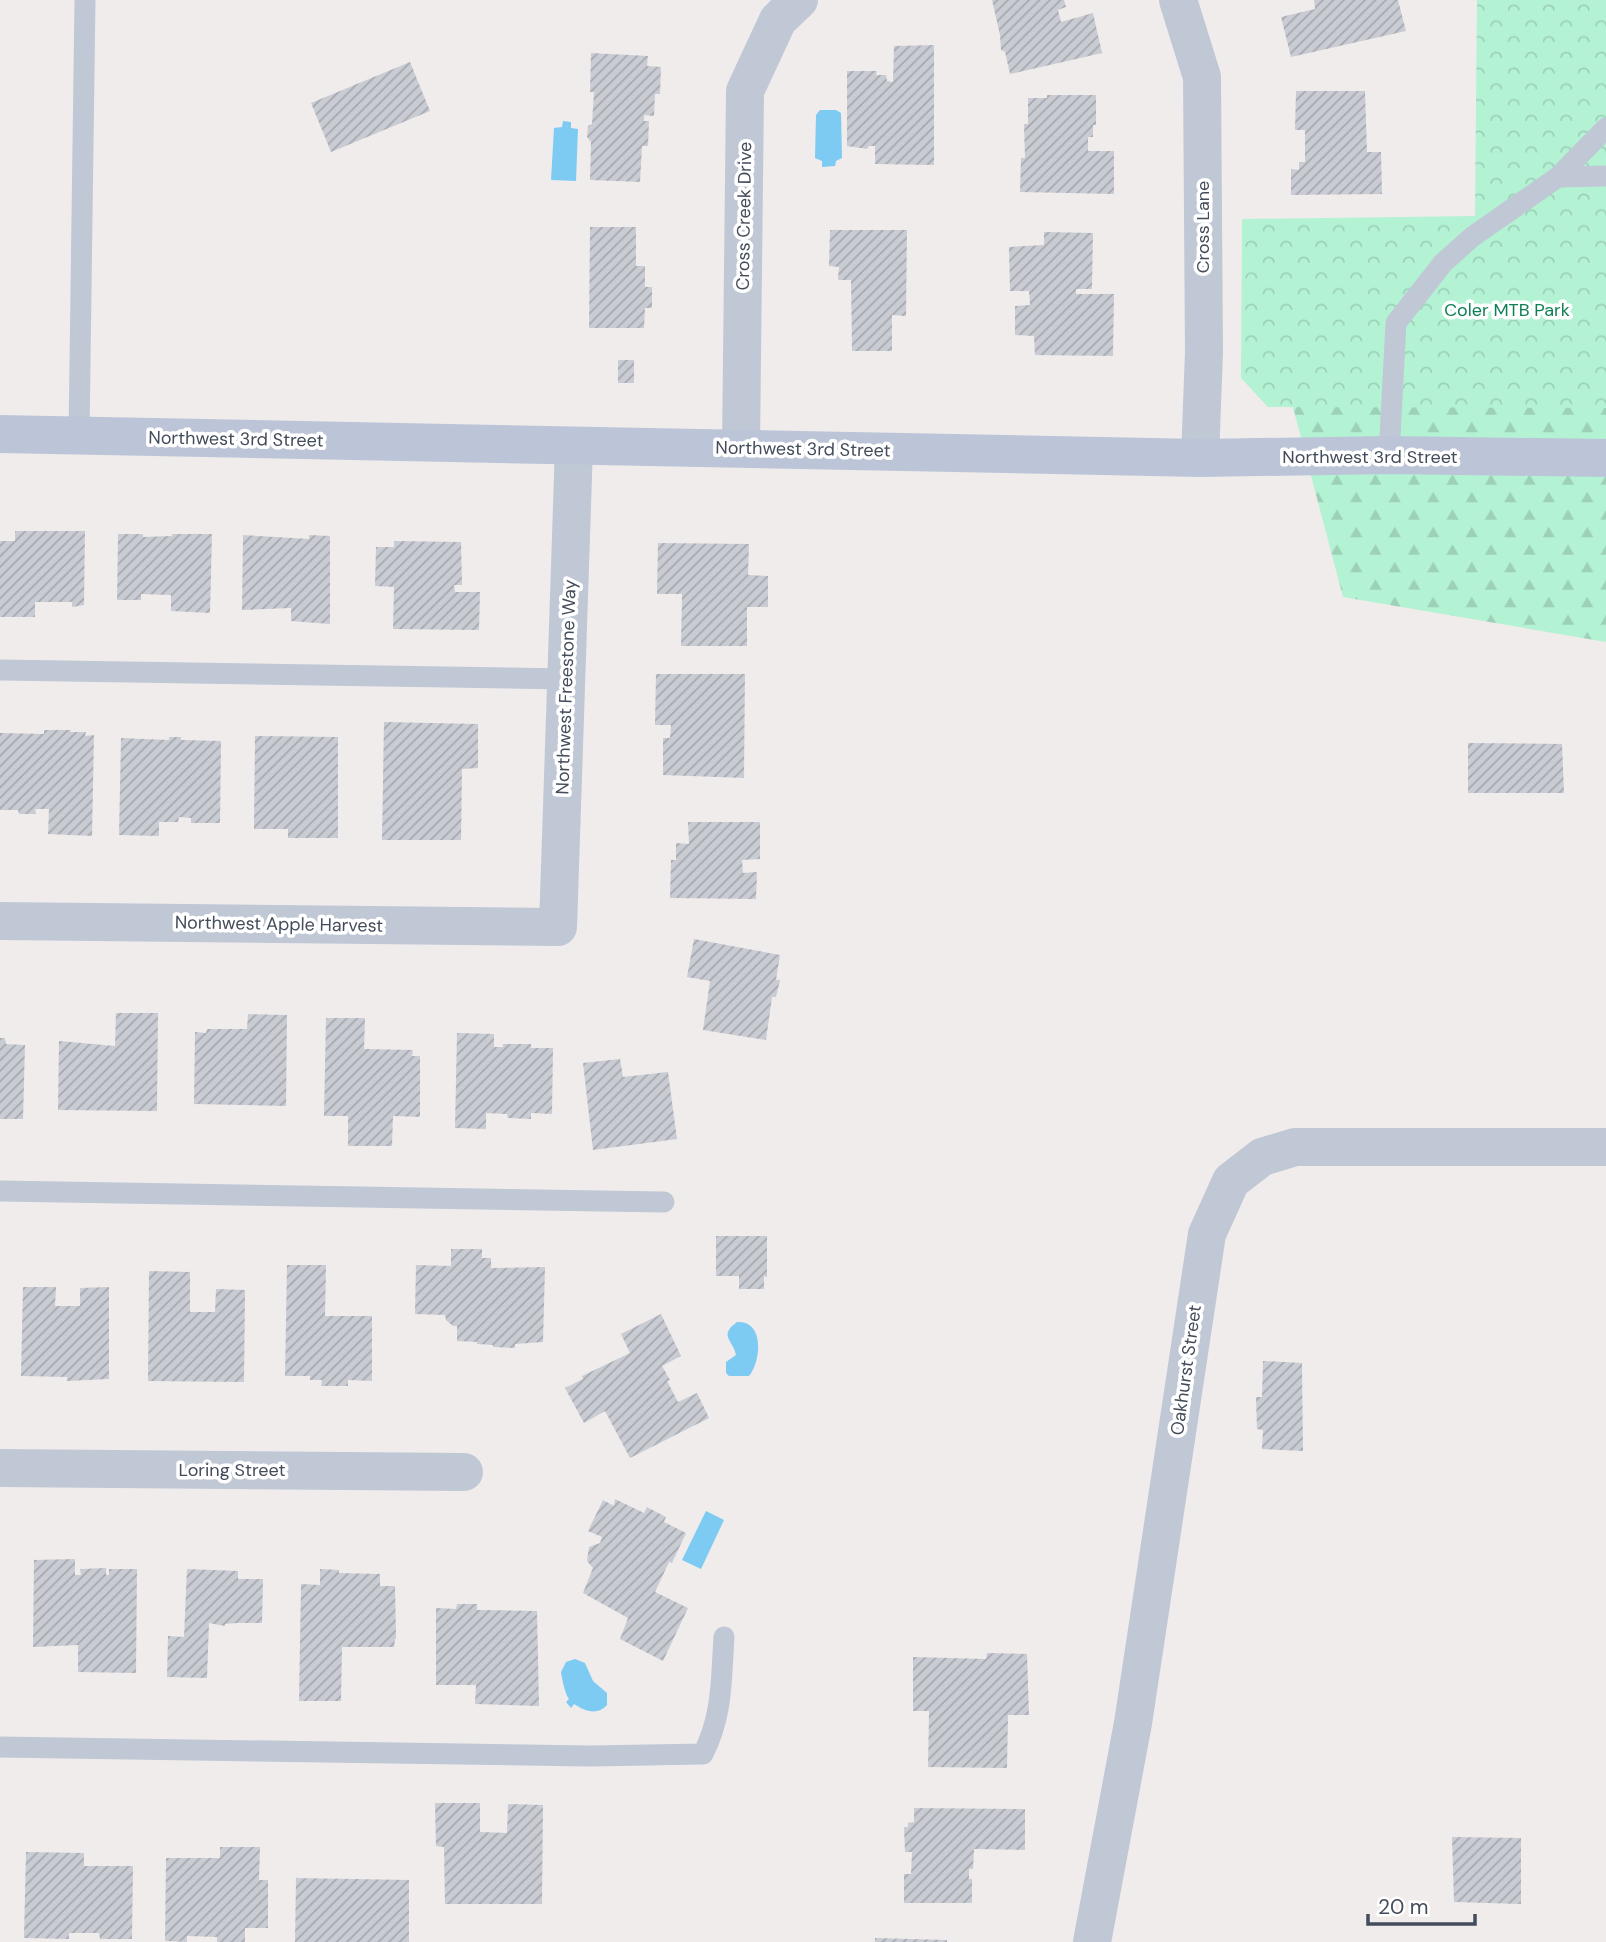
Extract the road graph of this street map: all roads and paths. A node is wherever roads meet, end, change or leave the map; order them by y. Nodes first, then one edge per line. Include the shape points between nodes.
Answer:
1 (85, 0) edge
2 (799, 0) edge
3 (1178, 0) edge
4 (1606, 128) edge
5 (1606, 176) edge
6 (1558, 177) junction
7 (0, 434) edge
8 (79, 436) junction
9 (574, 446) junction
10 (741, 448) junction
11 (1389, 455) junction
12 (1200, 458) junction
13 (1606, 458) edge
14 (0, 670) edge
15 (566, 679) junction
16 (0, 921) edge
17 (558, 927) joint
18 (1606, 1147) edge
19 (0, 1191) edge
20 (664, 1202) dead end
21 (0, 1468) edge
22 (464, 1472) dead end
23 (724, 1637) dead end
24 (0, 1747) edge
25 (1092, 1942) edge

1 - 8 lane
2 - 10 street, Cross Creek Drive via 778,20 745,90
3 - 12 street, Cross Lane via 1202,78
4 - 6 lane
5 - 6 lane
6 - 11 lane via 1443,263 1396,323
7 - 8 street, Northwest 3rd Street
8 - 9 street, Northwest 3rd Street
9 - 10 street, Northwest 3rd Street
9 - 15 street, Northwest Freestone Way
10 - 12 street, Northwest 3rd Street
11 - 12 street, Northwest 3rd Street
11 - 13 street, Northwest 3rd Street
14 - 15 lane
15 - 17 street, Northwest Freestone Way
16 - 17 street, Northwest Apple Harvest
18 - 25 street, Oakhurst Street via 1295,1147 1262,1157 1231,1181 1207,1234 1133,1723
19 - 20 lane
21 - 22 street, Loring Street
23 - 24 lane via 715,1731 703,1754

